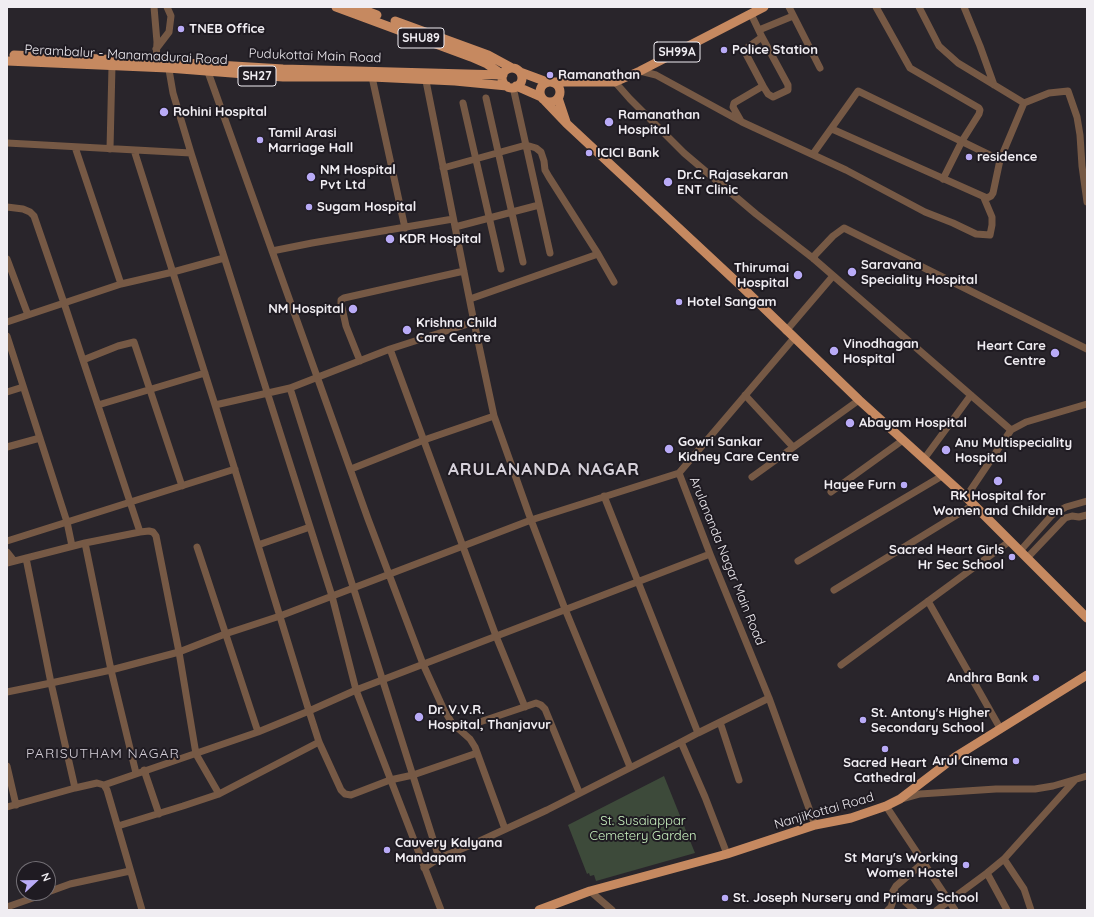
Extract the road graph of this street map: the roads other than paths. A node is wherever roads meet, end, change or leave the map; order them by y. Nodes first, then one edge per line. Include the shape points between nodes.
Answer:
1 (154, 7) edge
2 (167, 7) edge
3 (336, 7) edge
4 (356, 7) edge
5 (764, 7) edge
6 (789, 7) edge
7 (876, 7) edge
8 (919, 7) edge
9 (964, 7) edge
10 (751, 14) junction
11 (793, 16) junction
12 (760, 33) junction
13 (156, 49) junction
14 (7, 55) edge
15 (7, 61) edge
16 (71, 61) junction
17 (156, 61) junction
18 (168, 65) junction
19 (112, 66) junction
20 (820, 68) dead end
21 (516, 70) junction
22 (640, 71) junction
23 (208, 72) junction
24 (283, 73) junction
25 (503, 75) junction
26 (425, 76) junction
27 (372, 77) junction
28 (550, 82) junction
29 (586, 82) junction
30 (616, 82) junction
31 (994, 85) junction
32 (512, 86) junction
33 (763, 86) junction
34 (559, 95) junction
35 (486, 98) dead end
36 (543, 99) junction
37 (463, 103) dead end
38 (1024, 103) junction
39 (742, 122) junction
40 (566, 123) junction
41 (832, 129) junction
42 (962, 141) junction
43 (7, 143) edge
44 (526, 144) junction
45 (75, 147) junction
46 (110, 149) junction
47 (134, 150) junction
48 (499, 152) junction
49 (191, 153) junction
50 (813, 154) junction
51 (476, 159) junction
52 (1000, 160) junction
53 (443, 168) junction
54 (943, 179) junction
55 (984, 198) junction
56 (1087, 202) edge
57 (539, 205) junction
58 (7, 207) edge
59 (512, 212) junction
60 (490, 218) junction
61 (454, 219) junction
62 (405, 228) junction
63 (455, 228) junction
64 (272, 250) junction
65 (550, 253) dead end
66 (598, 254) junction
67 (224, 258) junction
68 (7, 259) edge
69 (814, 259) junction
70 (523, 262) dead end
71 (501, 269) dead end
72 (464, 271) junction
73 (173, 272) junction
74 (833, 276) junction
75 (614, 282) dead end
76 (121, 284) junction
77 (470, 299) junction
78 (64, 303) junction
79 (28, 315) junction
80 (7, 322) edge
81 (474, 322) junction
82 (786, 331) junction
83 (7, 336) edge
84 (794, 338) junction
85 (390, 349) junction
86 (1087, 349) edge
87 (83, 360) junction
88 (360, 361) junction
89 (205, 373) junction
90 (318, 378) junction
91 (23, 387) junction
92 (290, 388) junction
93 (149, 389) junction
94 (7, 392) edge
95 (267, 393) junction
96 (745, 395) junction
97 (971, 395) junction
98 (859, 400) junction
99 (1087, 404) edge
100 (98, 405) junction
101 (215, 405) junction
102 (494, 416) junction
103 (1011, 430) junction
104 (40, 438) junction
105 (424, 440) junction
106 (903, 440) junction
107 (7, 447) edge
108 (794, 447) junction
109 (924, 459) junction
110 (235, 469) junction
111 (351, 469) junction
112 (679, 473) junction
113 (942, 476) junction
114 (752, 477) dead end
115 (182, 486) junction
116 (831, 492) dead end
117 (604, 496) junction
118 (966, 497) junction
119 (1087, 501) edge
120 (130, 503) junction
121 (973, 505) junction
122 (1087, 515) edge
123 (531, 520) junction
124 (66, 522) junction
125 (310, 527) junction
126 (140, 532) junction
127 (7, 541) edge
128 (1010, 541) junction
129 (85, 543) junction
130 (258, 545) junction
131 (72, 546) junction
132 (462, 546) junction
133 (197, 547) dead end
134 (7, 552) edge
135 (710, 554) junction
136 (1024, 555) junction
137 (26, 558) junction
138 (798, 561) dead end
139 (10, 562) edge
140 (389, 574) junction
141 (638, 582) junction
142 (352, 588) junction
143 (834, 590) dead end
144 (332, 596) junction
145 (928, 601) junction
146 (565, 609) junction
147 (280, 616) junction
148 (1087, 618) edge
149 (225, 634) junction
150 (496, 636) junction
151 (179, 652) junction
152 (423, 664) junction
153 (842, 665) dead end
154 (111, 670) junction
155 (1087, 676) edge
156 (383, 680) junction
157 (51, 682) junction
158 (356, 690) junction
159 (7, 692) edge
160 (769, 698) junction
161 (524, 707) junction
162 (309, 711) junction
163 (720, 722) junction
164 (1000, 728) junction
165 (458, 729) junction
166 (258, 732) junction
167 (698, 733) junction
168 (319, 742) junction
169 (681, 742) junction
170 (477, 753) junction
171 (196, 754) junction
172 (7, 766) edge
173 (630, 767) junction
174 (144, 770) junction
175 (136, 773) junction
176 (413, 775) junction
177 (1087, 776) edge
178 (390, 780) junction
179 (739, 780) dead end
180 (1075, 780) junction
181 (104, 785) junction
182 (75, 788) junction
183 (579, 792) junction
184 (219, 794) junction
185 (900, 799) junction
186 (16, 805) junction
187 (886, 806) junction
188 (7, 807) edge
189 (159, 814) junction
190 (815, 825) junction
191 (118, 826) junction
192 (506, 829) junction
193 (727, 854) junction
194 (439, 858) junction
195 (1004, 858) junction
196 (923, 863) junction
197 (424, 868) junction
198 (130, 871) junction
199 (987, 873) junction
200 (56, 889) edge
201 (893, 891) junction
202 (590, 892) junction
203 (22, 901) edge
204 (950, 902) junction
205 (7, 906) edge
206 (550, 908) edge
207 (142, 910) edge
208 (441, 910) edge
209 (539, 910) edge
210 (612, 910) edge
211 (888, 910) edge
212 (914, 910) edge
213 (937, 910) edge
214 (955, 910) edge
215 (1007, 910) edge
216 (1032, 910) edge

1 - 13 street
2 - 13 street via 171,16 169,32
3 - 25 main road, SHU89 via 472,57
4 - 21 main road, SHU89 via 488,55
5 - 10 main road, SH99A
6 - 11 street
7 - 42 street via 910,68 979,108 979,114
8 - 31 street via 939,46 958,63
9 - 31 street
10 - 12 street
10 - 22 main road, SH99A
11 - 12 street
11 - 20 street
12 - 33 street via 745,52
12 - 33 street via 788,85 788,90 773,97
13 - 17 street
14 - 16 main road, Pudukottai Main Road / SH27
15 - 16 main road, Perambalur - Manamadurai Road / SH27
16 - 17 main road, Pudukottai Main Road / SH27
16 - 19 main road, Perambalur - Manamadurai Road / SH27
17 - 18 main road, Pudukottai Main Road / SH27
18 - 19 main road, Perambalur - Manamadurai Road / SH27
18 - 23 main road, Perambalur - Manamadurai Road / SH27
18 - 24 main road, Pudukottai Main Road / SH27
18 - 49 street
19 - 46 street
21 - 25 main road via 506,70
21 - 28 main road, SHU89
21 - 32 main road via 522,78 521,82
22 - 30 main road, SH99A
22 - 39 street via 656,76
23 - 24 main road, Perambalur - Manamadurai Road / SH27
23 - 64 street
24 - 26 main road, Pudukottai Main Road / SH27
24 - 27 main road, Perambalur - Manamadurai Road / SH27
25 - 26 main road, Pudukottai Main Road / SH27
25 - 32 main road via 503,81
26 - 27 main road, Perambalur - Manamadurai Road / SH27
26 - 32 main road, Perambalur - Manamadurai Road / SH27
26 - 53 street
27 - 62 street
28 - 29 main road, SH99A
28 - 34 main road via 558,86
28 - 36 main road via 540,88
29 - 30 main road, SH99A
29 - 34 main road, SH99A
30 - 69 street via 684,152 756,214
31 - 38 street
32 - 36 main road, Perambalur - Manamadurai Road
32 - 44 street
33 - 39 street via 734,103 733,107
34 - 36 main road via 553,101
34 - 40 main road
35 - 48 street
36 - 40 main road
37 - 51 street
38 - 52 street
38 - 56 street via 1049,93 1068,91 1078,117
39 - 50 street
40 - 82 main road
41 - 42 street via 858,90
41 - 50 street
41 - 54 street
42 - 52 street
42 - 54 street
43 - 45 street
44 - 48 street
44 - 57 street
44 - 66 street via 541,152 545,170
45 - 46 street
45 - 76 street
46 - 47 street
47 - 49 street
47 - 73 street
48 - 51 street
48 - 59 street
49 - 67 street
50 - 55 street via 925,212 976,234 990,235 992,216
51 - 53 street
51 - 60 street
52 - 55 street via 993,193 989,198
53 - 61 street
54 - 55 street
57 - 59 street
57 - 65 street
58 - 78 street via 23,209 34,216
59 - 60 street
59 - 70 street
60 - 63 street
60 - 71 street
61 - 62 street
61 - 63 street
62 - 64 street
63 - 72 street
64 - 90 street
66 - 75 street
66 - 77 street
67 - 73 street
67 - 95 street
68 - 79 street
69 - 74 street
69 - 86 street via 833,236 844,228
72 - 77 street
72 - 88 street via 341,300 346,326
73 - 76 street
73 - 89 street
74 - 82 street
74 - 97 street
76 - 78 street
77 - 81 street
78 - 79 street
78 - 87 street
79 - 80 street
81 - 85 street
81 - 102 street
82 - 84 main road
83 - 91 street
84 - 96 street, Arulananda Nagar Main Road
84 - 98 main road
85 - 88 street
85 - 105 street
87 - 93 street via 134,342
87 - 100 street
88 - 90 street
89 - 93 street
89 - 101 street
90 - 92 street
90 - 111 street
91 - 94 street
91 - 104 street
92 - 95 street
92 - 142 street
93 - 100 street
93 - 115 street
95 - 101 street
95 - 125 street
96 - 108 street
96 - 112 street, Arulananda Nagar Main Road
97 - 103 street
97 - 109 street
98 - 106 main road
98 - 108 street
99 - 103 street via 1026,422
100 - 120 street
101 - 110 street
102 - 105 street
102 - 123 street
103 - 118 street
104 - 107 street
104 - 124 street
105 - 111 street
105 - 132 street
106 - 109 main road
106 - 116 street
108 - 114 street
109 - 113 main road
110 - 115 street
110 - 130 street
111 - 140 street
112 - 117 street
112 - 135 street, Arulananda Nagar Main Road
113 - 118 main road
113 - 138 street
115 - 120 street
117 - 123 street
117 - 141 street
118 - 121 main road
119 - 136 street via 1056,512
120 - 124 street
120 - 126 street
121 - 128 main road
121 - 143 street
122 - 136 street via 1065,518
123 - 132 street
123 - 146 street
124 - 127 street
124 - 131 street
125 - 130 street
125 - 144 street
126 - 129 street
126 - 151 street via 153,532 156,536
128 - 136 main road
128 - 145 street
129 - 131 street
129 - 154 street
130 - 147 street
131 - 137 street
132 - 140 street
132 - 150 street
133 - 149 street
134 - 139 street
135 - 141 street
135 - 160 street, Arulananda Nagar Main Road
136 - 148 main road
137 - 139 street
137 - 157 street
140 - 142 street
140 - 152 street
141 - 146 street
141 - 167 street
142 - 144 street
142 - 156 street
144 - 147 street
144 - 158 street
145 - 153 street
145 - 164 street
146 - 150 street
146 - 173 street
147 - 149 street
147 - 162 street
149 - 151 street
149 - 166 street
150 - 152 street
150 - 161 street
151 - 154 street
151 - 171 street
152 - 156 street
152 - 165 street via 444,710
154 - 157 street
154 - 175 street
155 - 164 main road, NanjiKottai Road
156 - 158 street
156 - 176 street
157 - 159 street
157 - 182 street
158 - 162 street
158 - 178 street
160 - 163 street
160 - 190 street, Arulananda Nagar Main Road
161 - 165 street
161 - 183 street via 536,703 545,709
162 - 166 street
162 - 168 street
163 - 167 street
163 - 179 street
164 - 185 main road, NanjiKottai Road via 954,757
165 - 170 street via 470,739
166 - 171 street
167 - 169 street
168 - 178 street via 346,794 351,795
168 - 184 street
169 - 173 street
169 - 193 street
170 - 176 street
170 - 192 street
171 - 174 street
171 - 184 street
172 - 186 street
173 - 183 street
174 - 175 street
174 - 189 street
175 - 181 street
176 - 178 street
176 - 194 street
177 - 180 street
178 - 197 street
180 - 185 street via 1035,789 920,794
180 - 195 street
181 - 182 street via 97,783
181 - 191 street
182 - 186 street
183 - 192 street
184 - 189 street
185 - 187 main road, NanjiKottai Road
186 - 188 street
187 - 190 main road, NanjiKottai Road via 851,818
187 - 196 street
189 - 191 street
190 - 193 main road, NanjiKottai Road
191 - 198 street
192 - 194 street
193 - 202 main road, NanjiKottai Road
194 - 197 street
195 - 199 street
195 - 216 street via 1024,889
196 - 201 street
196 - 204 street
197 - 208 street
198 - 200 street
198 - 207 street
199 - 204 street
199 - 215 street
201 - 211 street via 894,900
201 - 212 street
202 - 206 main road, NanjiKottai Road
202 - 210 street
203 - 205 street
204 - 213 street
204 - 214 street
206 - 209 main road, NanjiKottai Road

